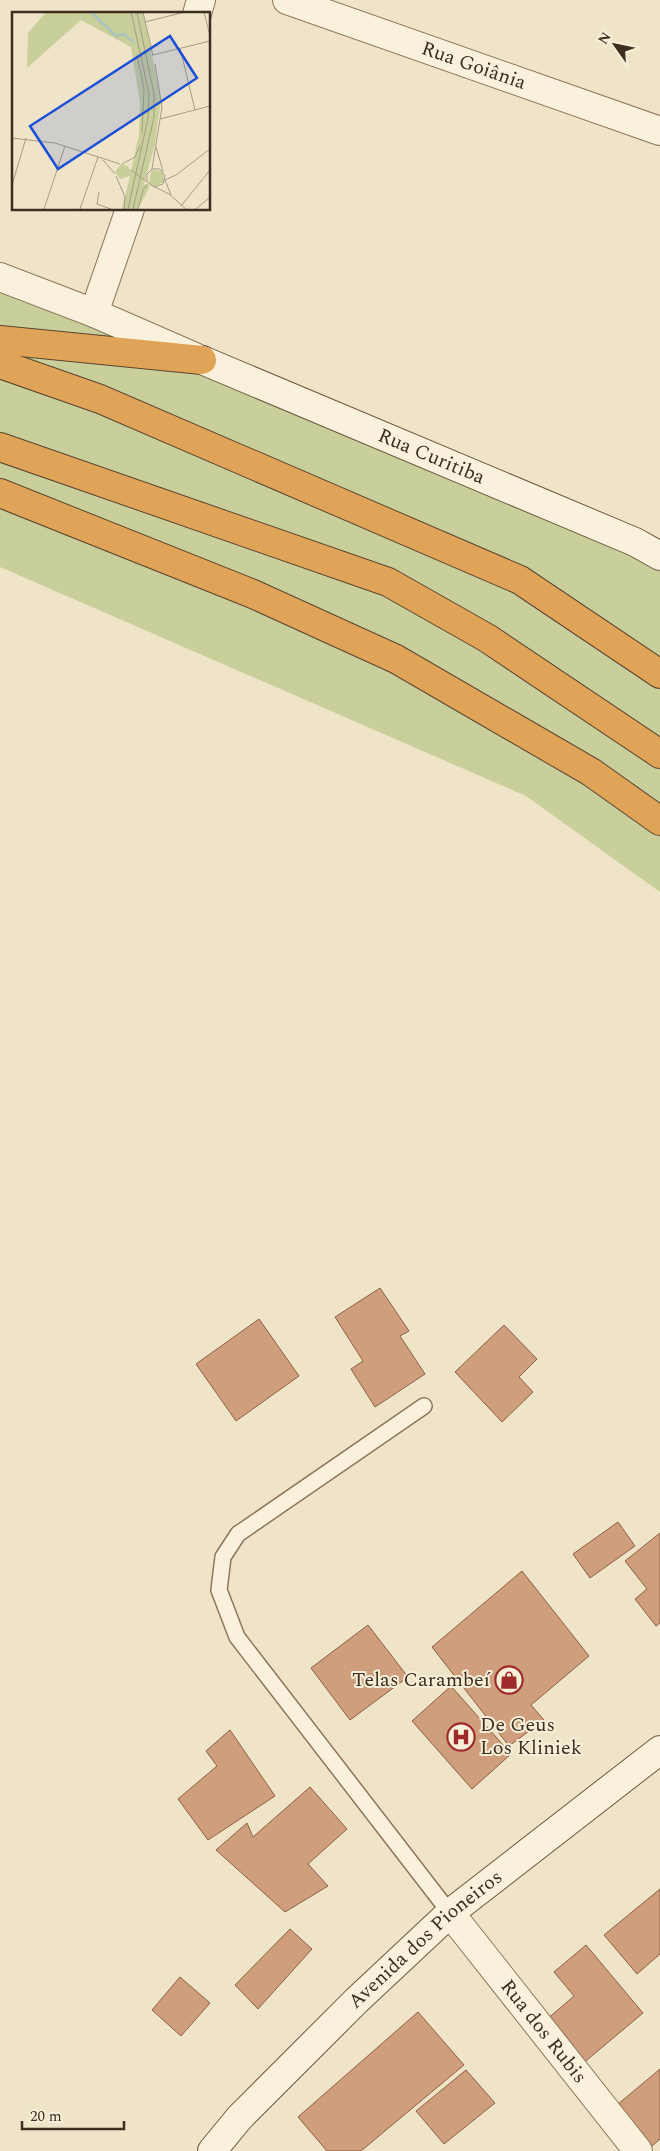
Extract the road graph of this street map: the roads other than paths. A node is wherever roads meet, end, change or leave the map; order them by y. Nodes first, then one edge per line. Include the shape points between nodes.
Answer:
1 (287, 0) edge
2 (660, 132) edge
3 (130, 210) edge
4 (0, 277) edge
5 (94, 313) junction
6 (0, 340) edge
7 (202, 360) junction
8 (0, 364) edge
9 (0, 448) edge
10 (0, 493) edge
11 (660, 556) edge
12 (660, 674) edge
13 (660, 754) edge
14 (660, 822) edge
15 (424, 1406) dead end
16 (660, 1750) edge
17 (450, 1913) junction
18 (212, 2151) edge
19 (638, 2151) edge

1 - 2 main road, Rua Goiânia
3 - 5 main road
4 - 5 main road
5 - 7 main road, Rua Curitiba
6 - 7 highway
7 - 11 main road, Rua Curitiba via 617,534
8 - 12 highway via 100,399 520,580
9 - 13 highway via 388,582 487,638
10 - 14 highway via 253,594 396,659 591,772
15 - 17 lane via 238,1534 223,1557 219,1590 237,1637
16 - 17 main road, Avenida dos Pioneiros
17 - 18 main road, Avenida dos Pioneiros via 294,2062
17 - 19 main road, Rua dos Rubis

